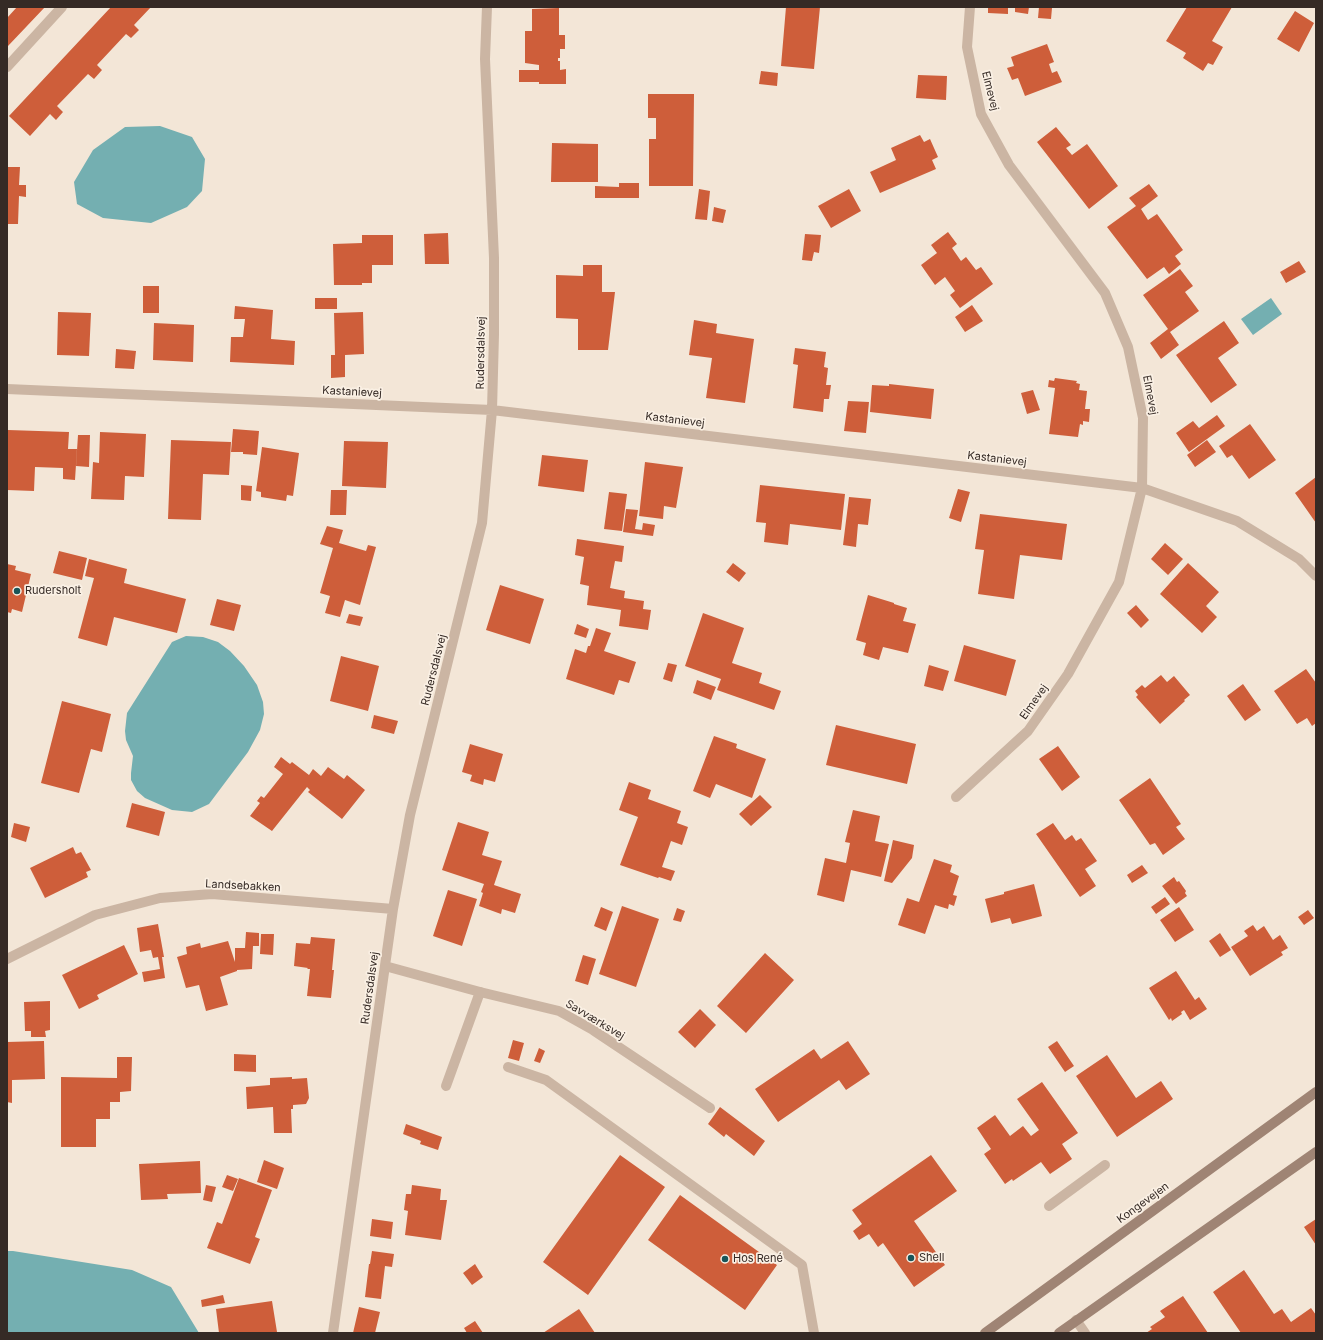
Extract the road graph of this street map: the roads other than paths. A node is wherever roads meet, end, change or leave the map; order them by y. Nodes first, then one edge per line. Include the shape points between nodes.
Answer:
1 (62, 7) edge
2 (488, 7) edge
3 (970, 7) edge
4 (7, 67) edge
5 (7, 389) edge
6 (492, 410) junction
7 (1142, 488) junction
8 (1316, 576) edge
9 (956, 796) dead end
10 (393, 909) junction
11 (7, 959) edge
12 (385, 966) junction
13 (480, 992) junction
14 (508, 1067) dead end
15 (446, 1086) dead end
16 (1316, 1092) edge
17 (710, 1108) dead end
18 (1316, 1152) edge
19 (1105, 1165) dead end
20 (1049, 1206) dead end
21 (1076, 1320) junction
22 (333, 1333) edge
23 (814, 1333) edge
24 (985, 1333) edge
25 (1059, 1333) edge
26 (1085, 1333) edge

1 - 4 street
2 - 6 street, Rudersdalsvej via 485,59 494,258
3 - 7 street, Elmevej via 967,47 981,114 1009,165 1105,293 1128,347 1143,418
5 - 6 street, Kastanievej
6 - 7 street, Kastanievej
6 - 10 street, Rudersdalsvej via 482,523 410,815
7 - 8 street, Kastanievej via 1237,521 1299,559
7 - 9 street, Elmevej via 1118,582 1068,674 1028,731
10 - 11 street, Landsebakken via 212,894 160,898 95,915
10 - 12 street, Rudersdalsvej
12 - 13 street, Savværksvej
12 - 22 street, Rudersdalsvej
13 - 15 street
13 - 17 street, Savværksvej via 558,1011 593,1030
14 - 23 street via 546,1080 802,1265
16 - 24 main road, Kongevejen
18 - 21 main road
19 - 20 street
21 - 25 main road
21 - 26 street

